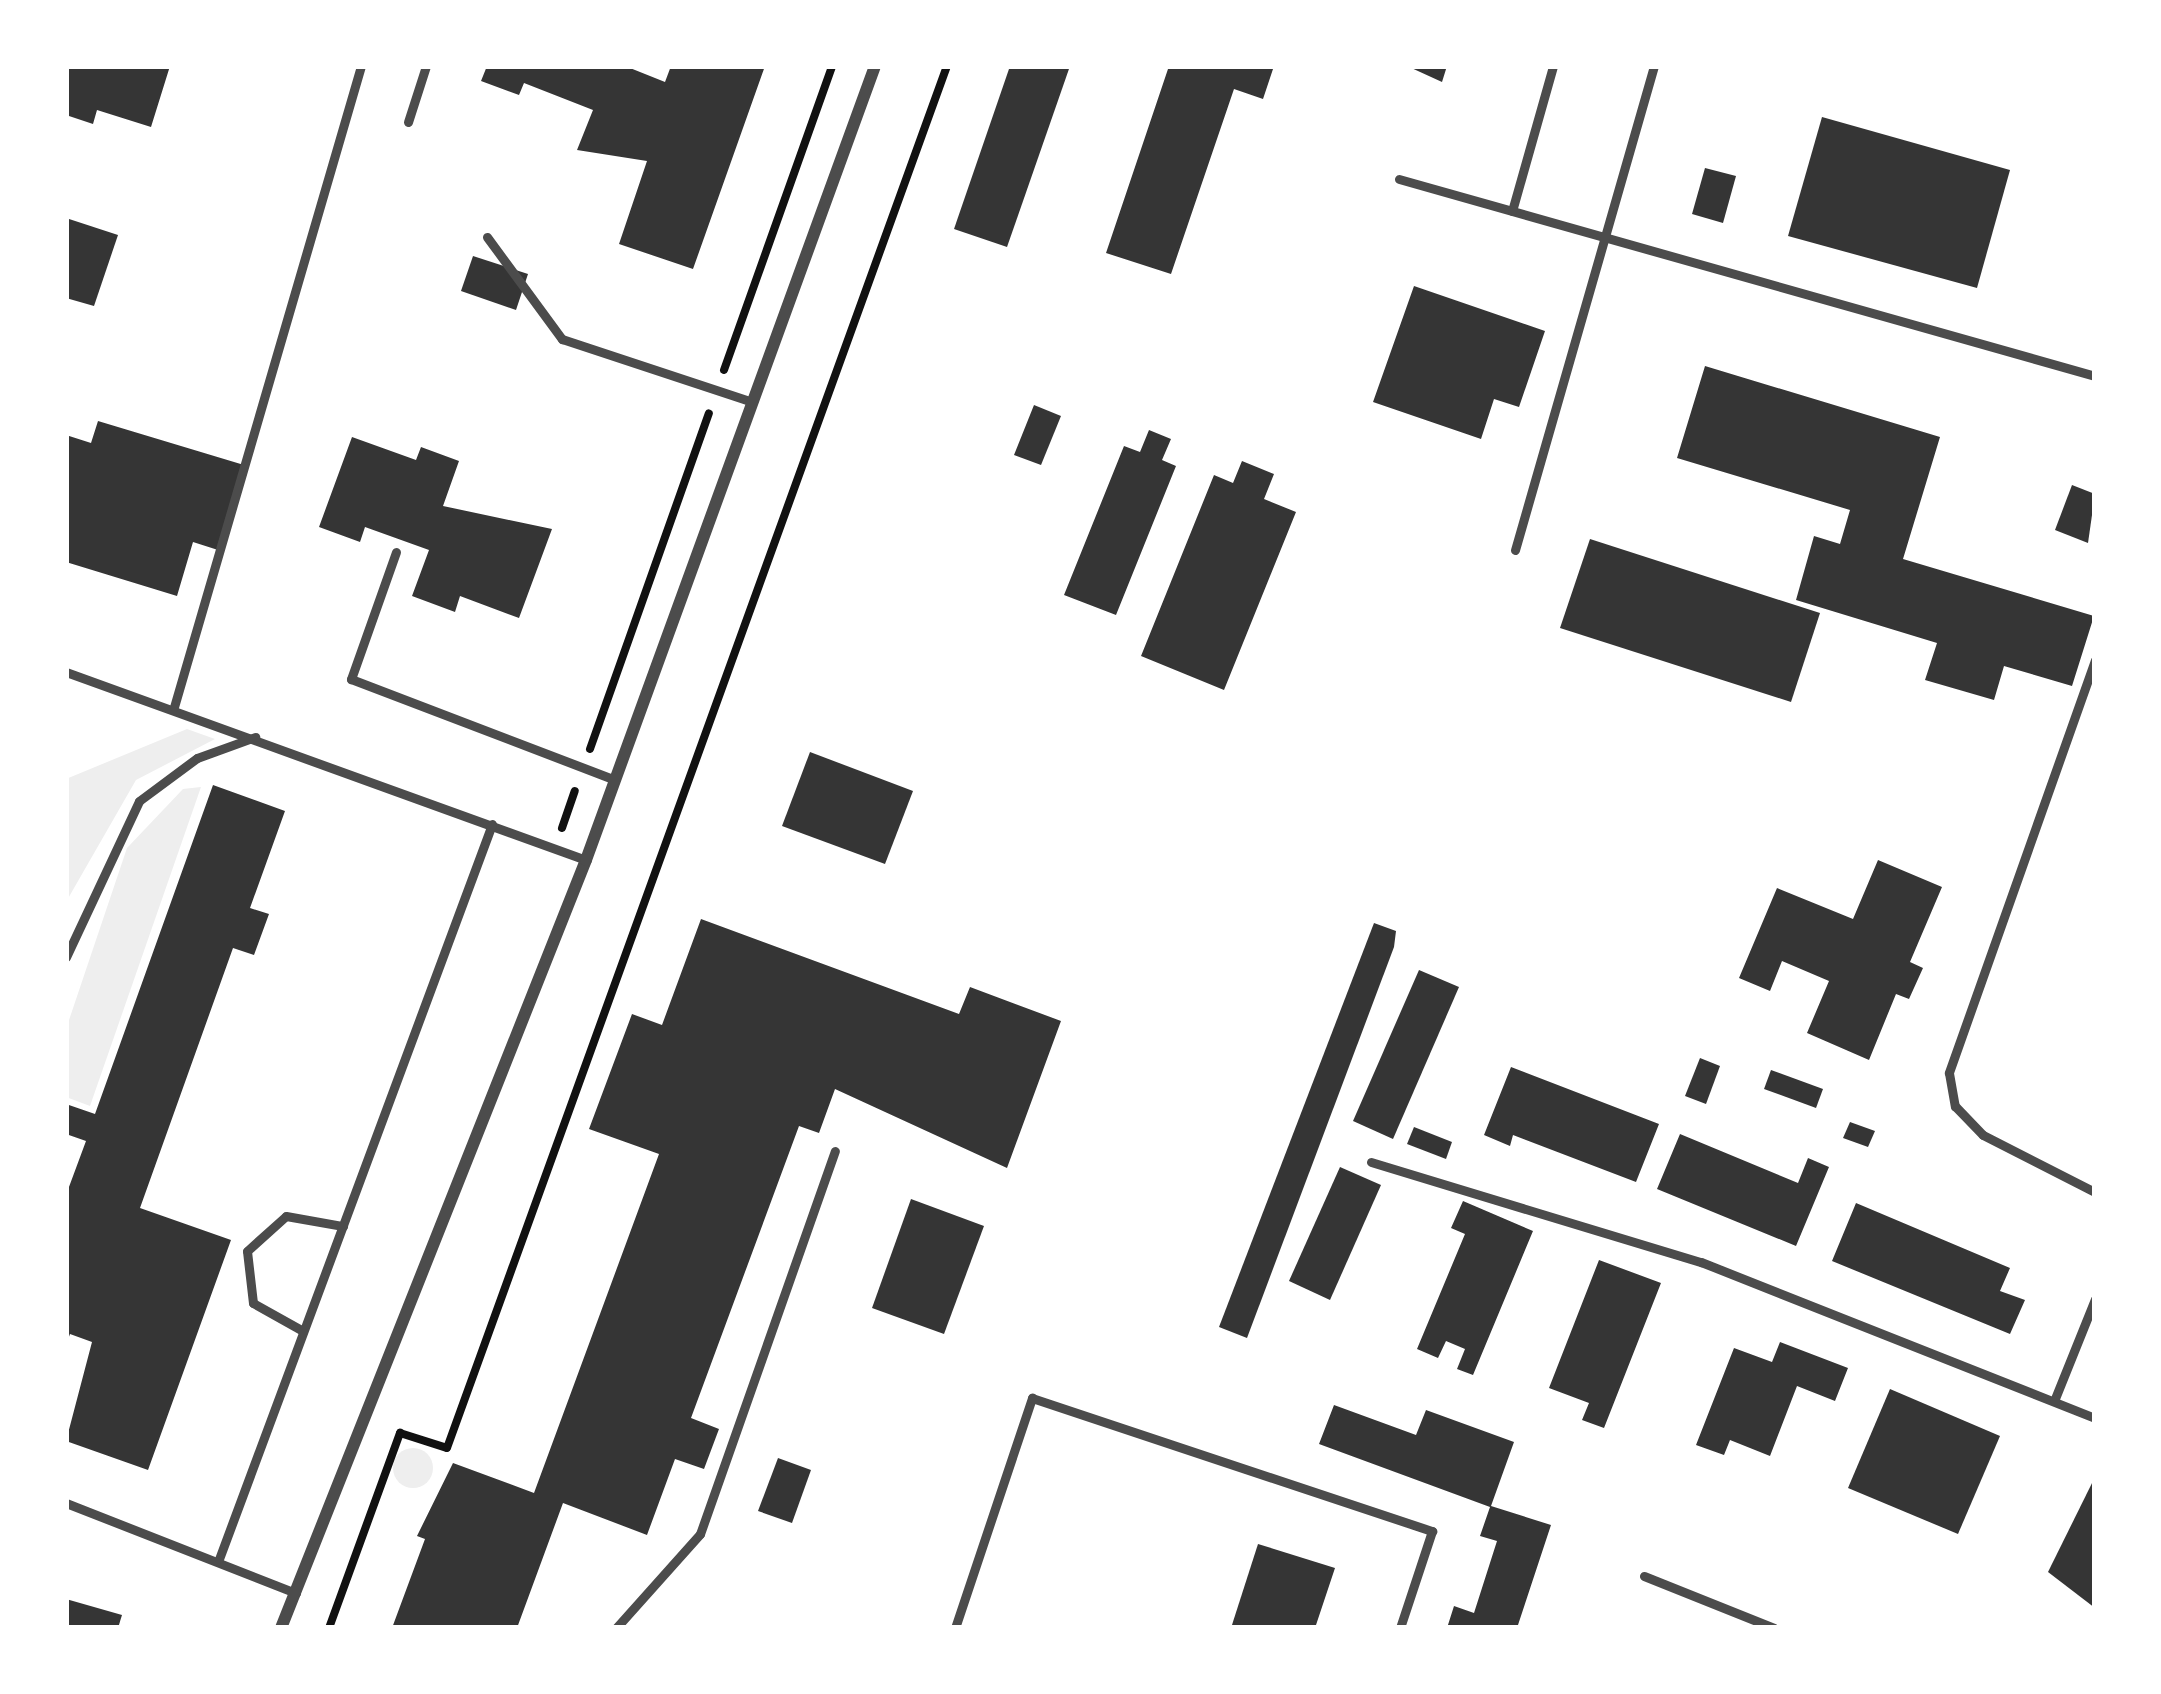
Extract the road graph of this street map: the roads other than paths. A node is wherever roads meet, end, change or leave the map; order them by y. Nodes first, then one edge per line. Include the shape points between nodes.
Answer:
1 (361, 66) edge
2 (426, 66) edge
3 (874, 66) edge
4 (1553, 66) edge
5 (1654, 66) edge
6 (408, 122) dead end
7 (1399, 179) dead end
8 (1512, 211) junction
9 (487, 237) dead end
10 (1604, 237) junction
11 (2095, 359) edge
12 (2093, 376) edge
13 (752, 402) junction
14 (1515, 550) dead end
15 (396, 552) dead end
16 (2095, 660) edge
17 (66, 672) edge
18 (174, 707) junction
19 (255, 737) junction
20 (615, 780) junction
21 (492, 824) junction
22 (586, 860) junction
23 (66, 957) edge
24 (835, 1150) dead end
25 (1371, 1162) dead end
26 (2095, 1192) edge
27 (343, 1226) junction
28 (2095, 1299) edge
29 (304, 1331) junction
30 (2054, 1401) junction
31 (2095, 1418) edge
32 (66, 1503) edge
33 (219, 1559) junction
34 (1644, 1576) dead end
35 (296, 1593) junction
36 (281, 1628) edge
37 (616, 1628) edge
38 (955, 1628) edge
39 (1400, 1628) edge
40 (1774, 1628) edge

1 - 18 lane
2 - 6 lane
3 - 13 street
4 - 8 lane
5 - 10 lane
7 - 8 lane
8 - 10 lane
9 - 13 lane via 562,339
10 - 12 lane
10 - 14 lane
11 - 12 lane
13 - 20 street
15 - 20 lane via 351,679
16 - 26 lane via 1949,1073 1955,1106 1983,1135
17 - 18 lane
18 - 19 lane
19 - 21 lane
19 - 23 lane via 196,758 139,800
20 - 22 street
21 - 22 lane
21 - 27 lane
22 - 35 street
24 - 37 lane via 700,1534
25 - 30 lane via 1700,1262
27 - 29 lane
27 - 29 lane via 286,1216 247,1251 254,1303
28 - 30 lane
29 - 33 lane
30 - 31 lane
32 - 33 lane
33 - 35 lane
34 - 40 lane
35 - 36 street
38 - 39 lane via 1032,1399 1432,1531

